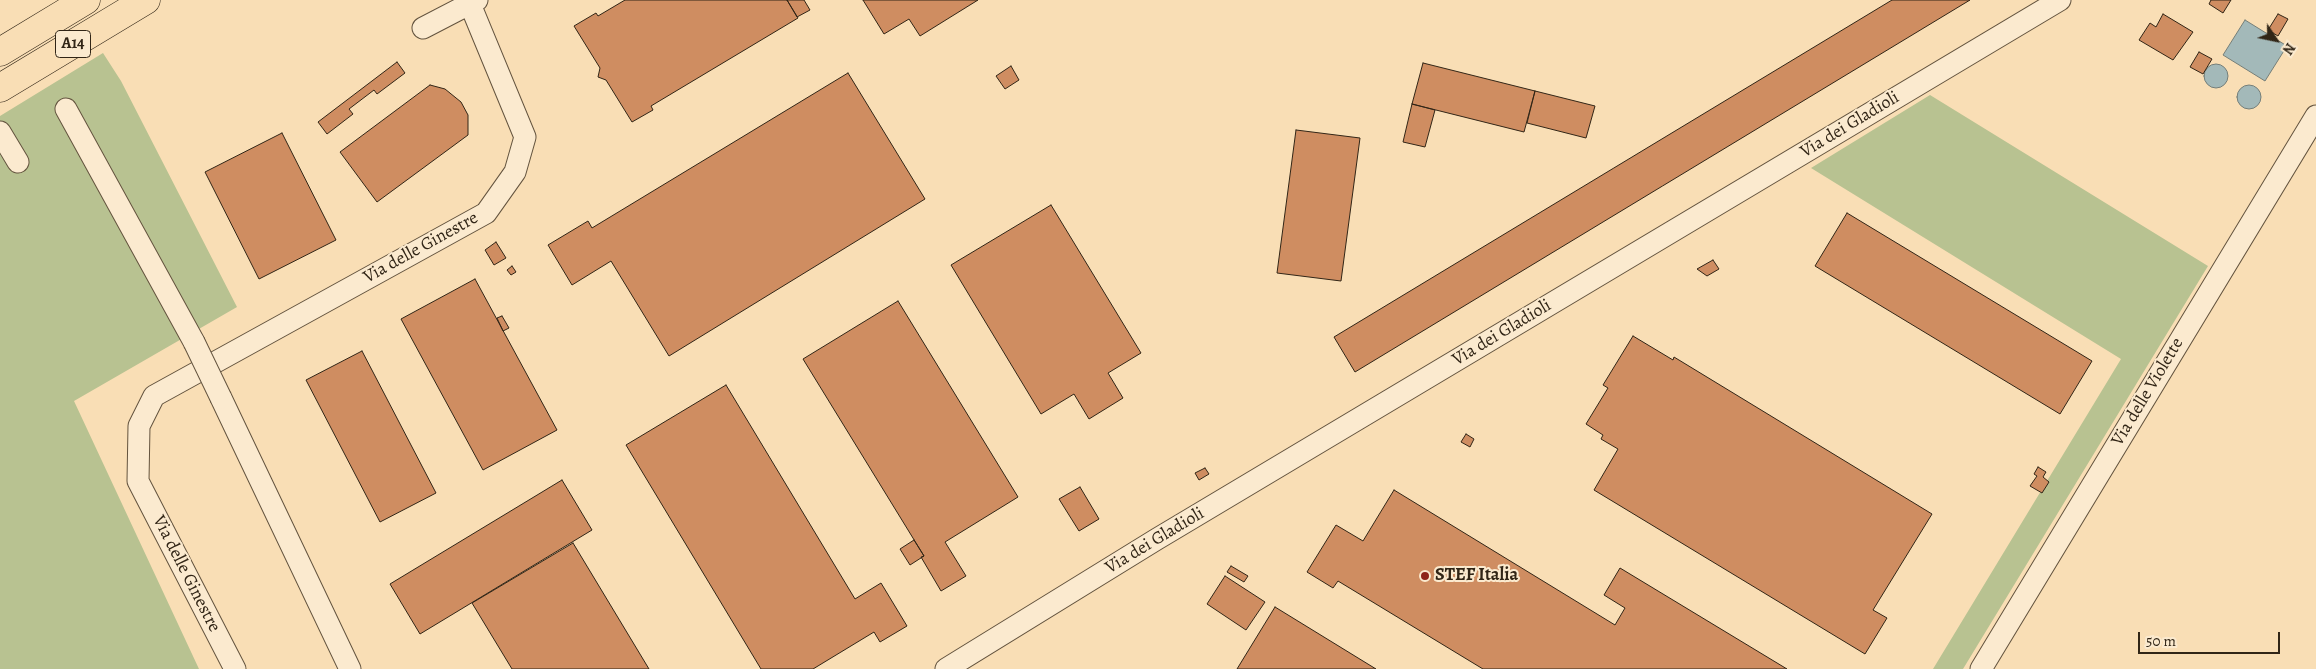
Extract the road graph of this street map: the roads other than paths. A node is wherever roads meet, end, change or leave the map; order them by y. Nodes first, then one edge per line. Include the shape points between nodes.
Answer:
1 (86, 0) edge
2 (146, 0) edge
3 (2060, 0) edge
4 (474, 2) edge
5 (423, 28) dead end
6 (0, 52) edge
7 (0, 88) edge
8 (66, 109) dead end
9 (2316, 116) edge
10 (0, 132) edge
11 (18, 162) dead end
12 (235, 669) edge
13 (350, 669) edge
14 (946, 669) edge
15 (1981, 669) edge

1 - 6 highway, A14
2 - 7 highway, A14
3 - 14 street, Via dei Gladioli via 1174,529
4 - 5 street
4 - 12 street, Via delle Ginestre via 525,137 514,172 486,212 154,396 139,426 138,481
8 - 13 street, bridge via 194,342
9 - 15 street, Via delle Violette
10 - 11 street

